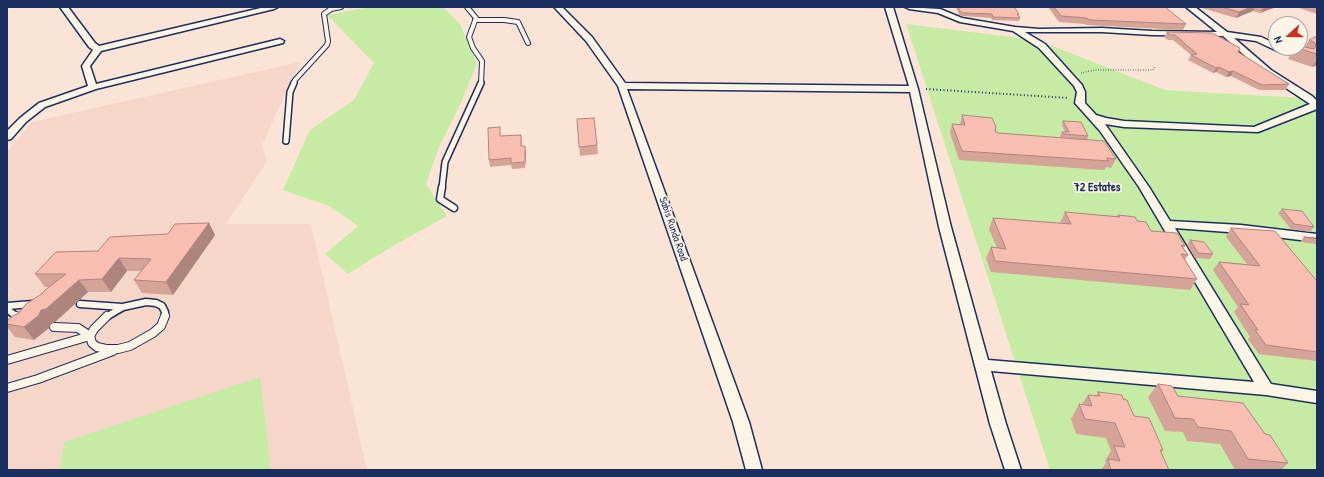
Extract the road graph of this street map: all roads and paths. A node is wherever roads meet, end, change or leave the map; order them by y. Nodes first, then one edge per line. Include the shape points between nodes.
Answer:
1 (64, 7) edge
2 (274, 7) edge
3 (341, 7) edge
4 (467, 7) edge
5 (558, 7) edge
6 (889, 7) edge
7 (909, 7) edge
8 (1190, 7) edge
9 (475, 20) junction
10 (1015, 29) junction
11 (1225, 34) junction
12 (280, 42) dead end
13 (528, 43) dead end
14 (1268, 44) edge
15 (98, 49) junction
16 (1301, 56) edge
17 (1304, 57) edge
18 (1155, 66) dead end
19 (1072, 78) junction
20 (622, 86) junction
21 (93, 87) junction
22 (914, 89) junction
23 (1080, 100) junction
24 (1314, 101) edge
25 (1091, 116) junction
26 (1124, 124) junction
27 (1104, 129) junction
28 (7, 137) edge
29 (286, 142) dead end
30 (454, 208) dead end
31 (1166, 224) junction
32 (1317, 238) edge
33 (43, 302) edge
34 (80, 304) dead end
35 (123, 307) junction
36 (7, 308) edge
37 (24, 323) edge
38 (54, 327) dead end
39 (90, 336) junction
40 (118, 349) junction
41 (7, 360) edge
42 (983, 365) junction
43 (7, 388) edge
44 (1266, 389) junction
45 (1317, 397) edge
46 (754, 470) edge
47 (1014, 470) edge

1 - 15 street
2 - 15 street
3 - 29 lane via 324,14 327,45 295,80 290,92
4 - 9 lane
5 - 20 street, Sabis Runda Road via 589,39
6 - 22 street
7 - 10 street via 940,11 960,20
8 - 11 street
9 - 13 lane via 518,22
9 - 30 lane via 469,38 482,60 481,86 445,162 440,190 440,199
10 - 11 street
10 - 19 street via 1042,46
11 - 14 street via 1258,39
11 - 24 street via 1268,72
12 - 21 street
15 - 21 street via 86,66
16 - 17 street
18 - 19 path via 1153,70 1088,70
19 - 23 street via 1081,92
20 - 22 street
20 - 46 street, Sabis Runda Road via 741,422
21 - 28 street via 42,105
22 - 23 path
22 - 42 street via 945,227
23 - 25 street
24 - 26 street via 1254,130
25 - 26 street
25 - 27 street
26 - 27 street
27 - 31 street via 1112,147 1144,187
31 - 32 street
31 - 44 street
33 - 36 lane
34 - 35 lane
35 - 39 lane via 101,320
35 - 40 lane via 156,303 162,306 165,318 153,334
36 - 37 lane
38 - 39 lane via 78,328
39 - 40 lane via 92,343 97,347
39 - 41 lane
40 - 43 lane via 38,380
42 - 44 street
42 - 47 street via 998,424
44 - 45 street

